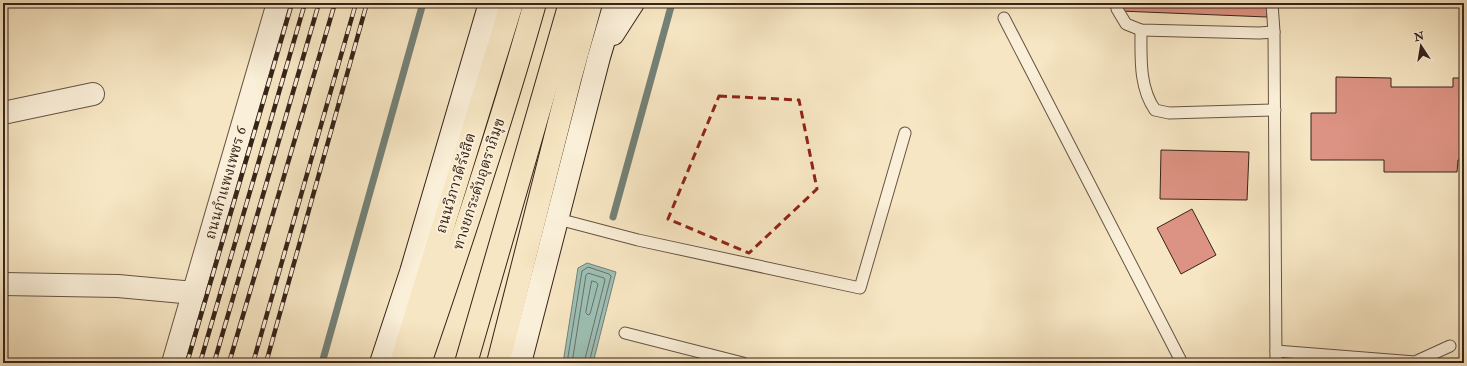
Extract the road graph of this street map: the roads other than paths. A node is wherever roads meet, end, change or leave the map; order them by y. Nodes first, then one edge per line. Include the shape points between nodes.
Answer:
1 (278, 3) edge
2 (490, 3) edge
3 (512, 3) edge
4 (535, 3) edge
5 (570, 3) edge
6 (591, 3) edge
7 (615, 3) edge
8 (633, 3) edge
9 (1117, 3) edge
10 (1272, 3) edge
11 (1004, 18) dead end
12 (1141, 30) junction
13 (1274, 32) junction
14 (599, 57) junction
15 (93, 94) dead end
16 (1275, 110) junction
17 (3, 113) edge
18 (905, 132) dead end
19 (558, 219) junction
20 (3, 284) edge
21 (194, 293) junction
22 (625, 333) dead end
23 (1450, 346) dead end
24 (1276, 351) junction
25 (173, 363) edge
26 (381, 363) edge
27 (401, 363) edge
28 (420, 363) edge
29 (466, 363) edge
30 (498, 363) edge
31 (520, 363) edge
32 (743, 363) edge
33 (1182, 363) edge
34 (1276, 363) edge

1 - 21 main road, ถนนกำแพงเพชร 6
2 - 26 main road, ถนนวิภาวดีรังสิต via 411,272
3 - 27 highway, ถนนวิภาวดีรังสิต
4 - 28 highway, ทางยกระดับอุตราภิมุข via 457,254
5 - 29 highway
6 - 30 highway
7 - 14 main road
8 - 14 main road
9 - 12 lane via 1117,9 1126,24
10 - 13 lane
11 - 33 lane
12 - 13 lane
12 - 16 lane via 1141,70 1144,86 1155,110 1169,113
13 - 16 lane
14 - 19 main road
15 - 17 main road
16 - 24 lane
18 - 19 lane via 860,288 638,240
19 - 31 main road
20 - 21 main road via 118,286
21 - 25 main road, ถนนกำแพงเพชร 6
22 - 32 lane
23 - 24 lane via 1415,362
24 - 34 lane

